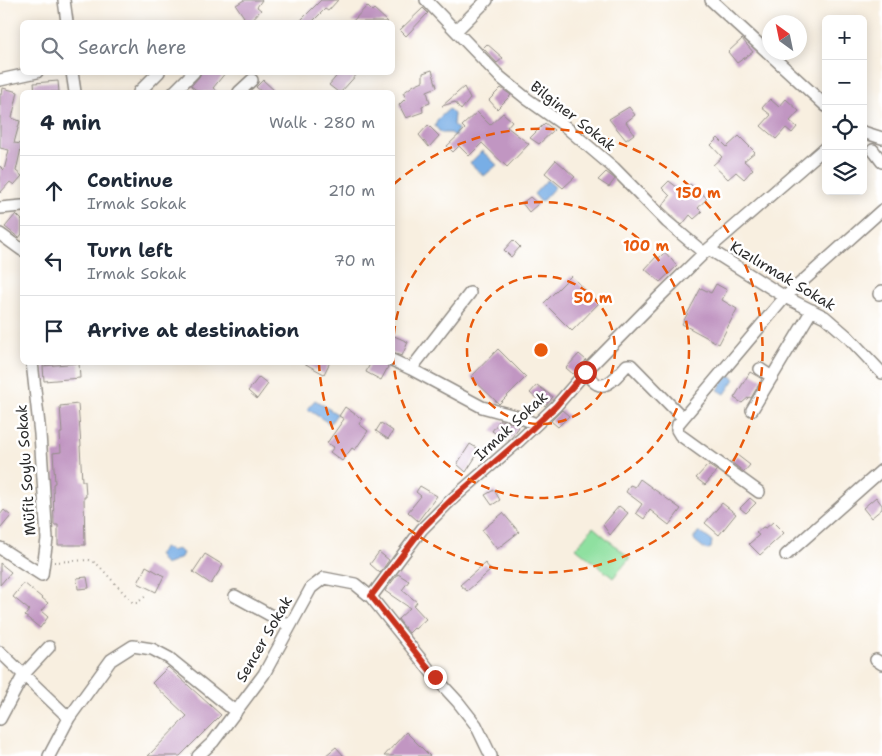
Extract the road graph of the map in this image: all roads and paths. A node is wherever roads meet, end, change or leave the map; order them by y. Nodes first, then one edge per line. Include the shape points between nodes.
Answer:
1 (64, 0) edge
2 (426, 0) edge
3 (487, 0) edge
4 (711, 0) edge
5 (67, 20) edge
6 (456, 31) junction
7 (23, 75) edge
8 (72, 75) edge
9 (155, 75) edge
10 (191, 75) edge
11 (0, 80) edge
12 (252, 80) dead end
13 (75, 90) edge
14 (142, 90) edge
15 (176, 90) edge
16 (241, 90) edge
17 (825, 105) edge
18 (867, 133) edge
19 (882, 138) edge
20 (823, 150) edge
21 (873, 150) dead end
22 (882, 162) edge
23 (20, 206) edge
24 (0, 208) edge
25 (882, 210) edge
26 (0, 234) edge
27 (20, 249) edge
28 (706, 251) junction
29 (470, 293) dead end
30 (785, 297) junction
31 (812, 310) junction
32 (395, 361) edge
33 (32, 365) edge
34 (411, 369) junction
35 (760, 369) dead end
36 (585, 372) junction
37 (882, 373) edge
38 (772, 377) junction
39 (752, 410) dead end
40 (683, 418) junction
41 (536, 424) junction
42 (882, 470) edge
43 (759, 492) dead end
44 (0, 548) edge
45 (786, 555) dead end
46 (44, 562) junction
47 (146, 596) dead end
48 (235, 596) dead end
49 (371, 596) junction
50 (290, 626) junction
51 (49, 647) dead end
52 (0, 652) edge
53 (24, 674) junction
54 (236, 712) junction
55 (70, 718) junction
56 (0, 719) edge
57 (49, 756) edge
58 (198, 756) edge
59 (491, 756) edge

1 - 5 street
2 - 6 street, Bilginer Sokak
3 - 6 street
4 - 17 street
6 - 28 street, Bilginer Sokak via 500,76 614,168 667,222
7 - 11 street
8 - 13 street
9 - 14 street
10 - 15 street
12 - 16 street
18 - 19 street
20 - 28 street, Irmak Sokak
21 - 22 street
23 - 24 street
25 - 30 street
26 - 27 street
28 - 30 street, Kızılırmak Sokak
28 - 36 street, Irmak Sokak
29 - 34 street
30 - 31 street, Kızılırmak Sokak
30 - 40 street
31 - 37 street, Kızılırmak Sokak via 848,337
31 - 38 street
32 - 34 street
33 - 46 street, Müfit Soylu Sokak via 47,539
34 - 41 street via 482,407
35 - 38 street
36 - 40 street via 596,384 608,384 627,365 631,365
36 - 41 street, Irmak Sokak
38 - 39 street
40 - 43 street via 678,424 680,435
41 - 49 street, Irmak Sokak via 422,529
42 - 45 street
44 - 46 street, Müfit Soylu Sokak via 42,575
46 - 47 path via 89,560 96,563 133,603
48 - 50 street
49 - 50 street, Sencer Sokak via 355,584 324,578 311,588
49 - 59 street via 476,725
50 - 54 street, Sencer Sokak via 264,674
51 - 53 street
52 - 53 street
53 - 55 street
53 - 56 street
54 - 55 street via 169,658 152,649 133,646 111,660
54 - 58 street, Sencer Sokak
55 - 57 street

